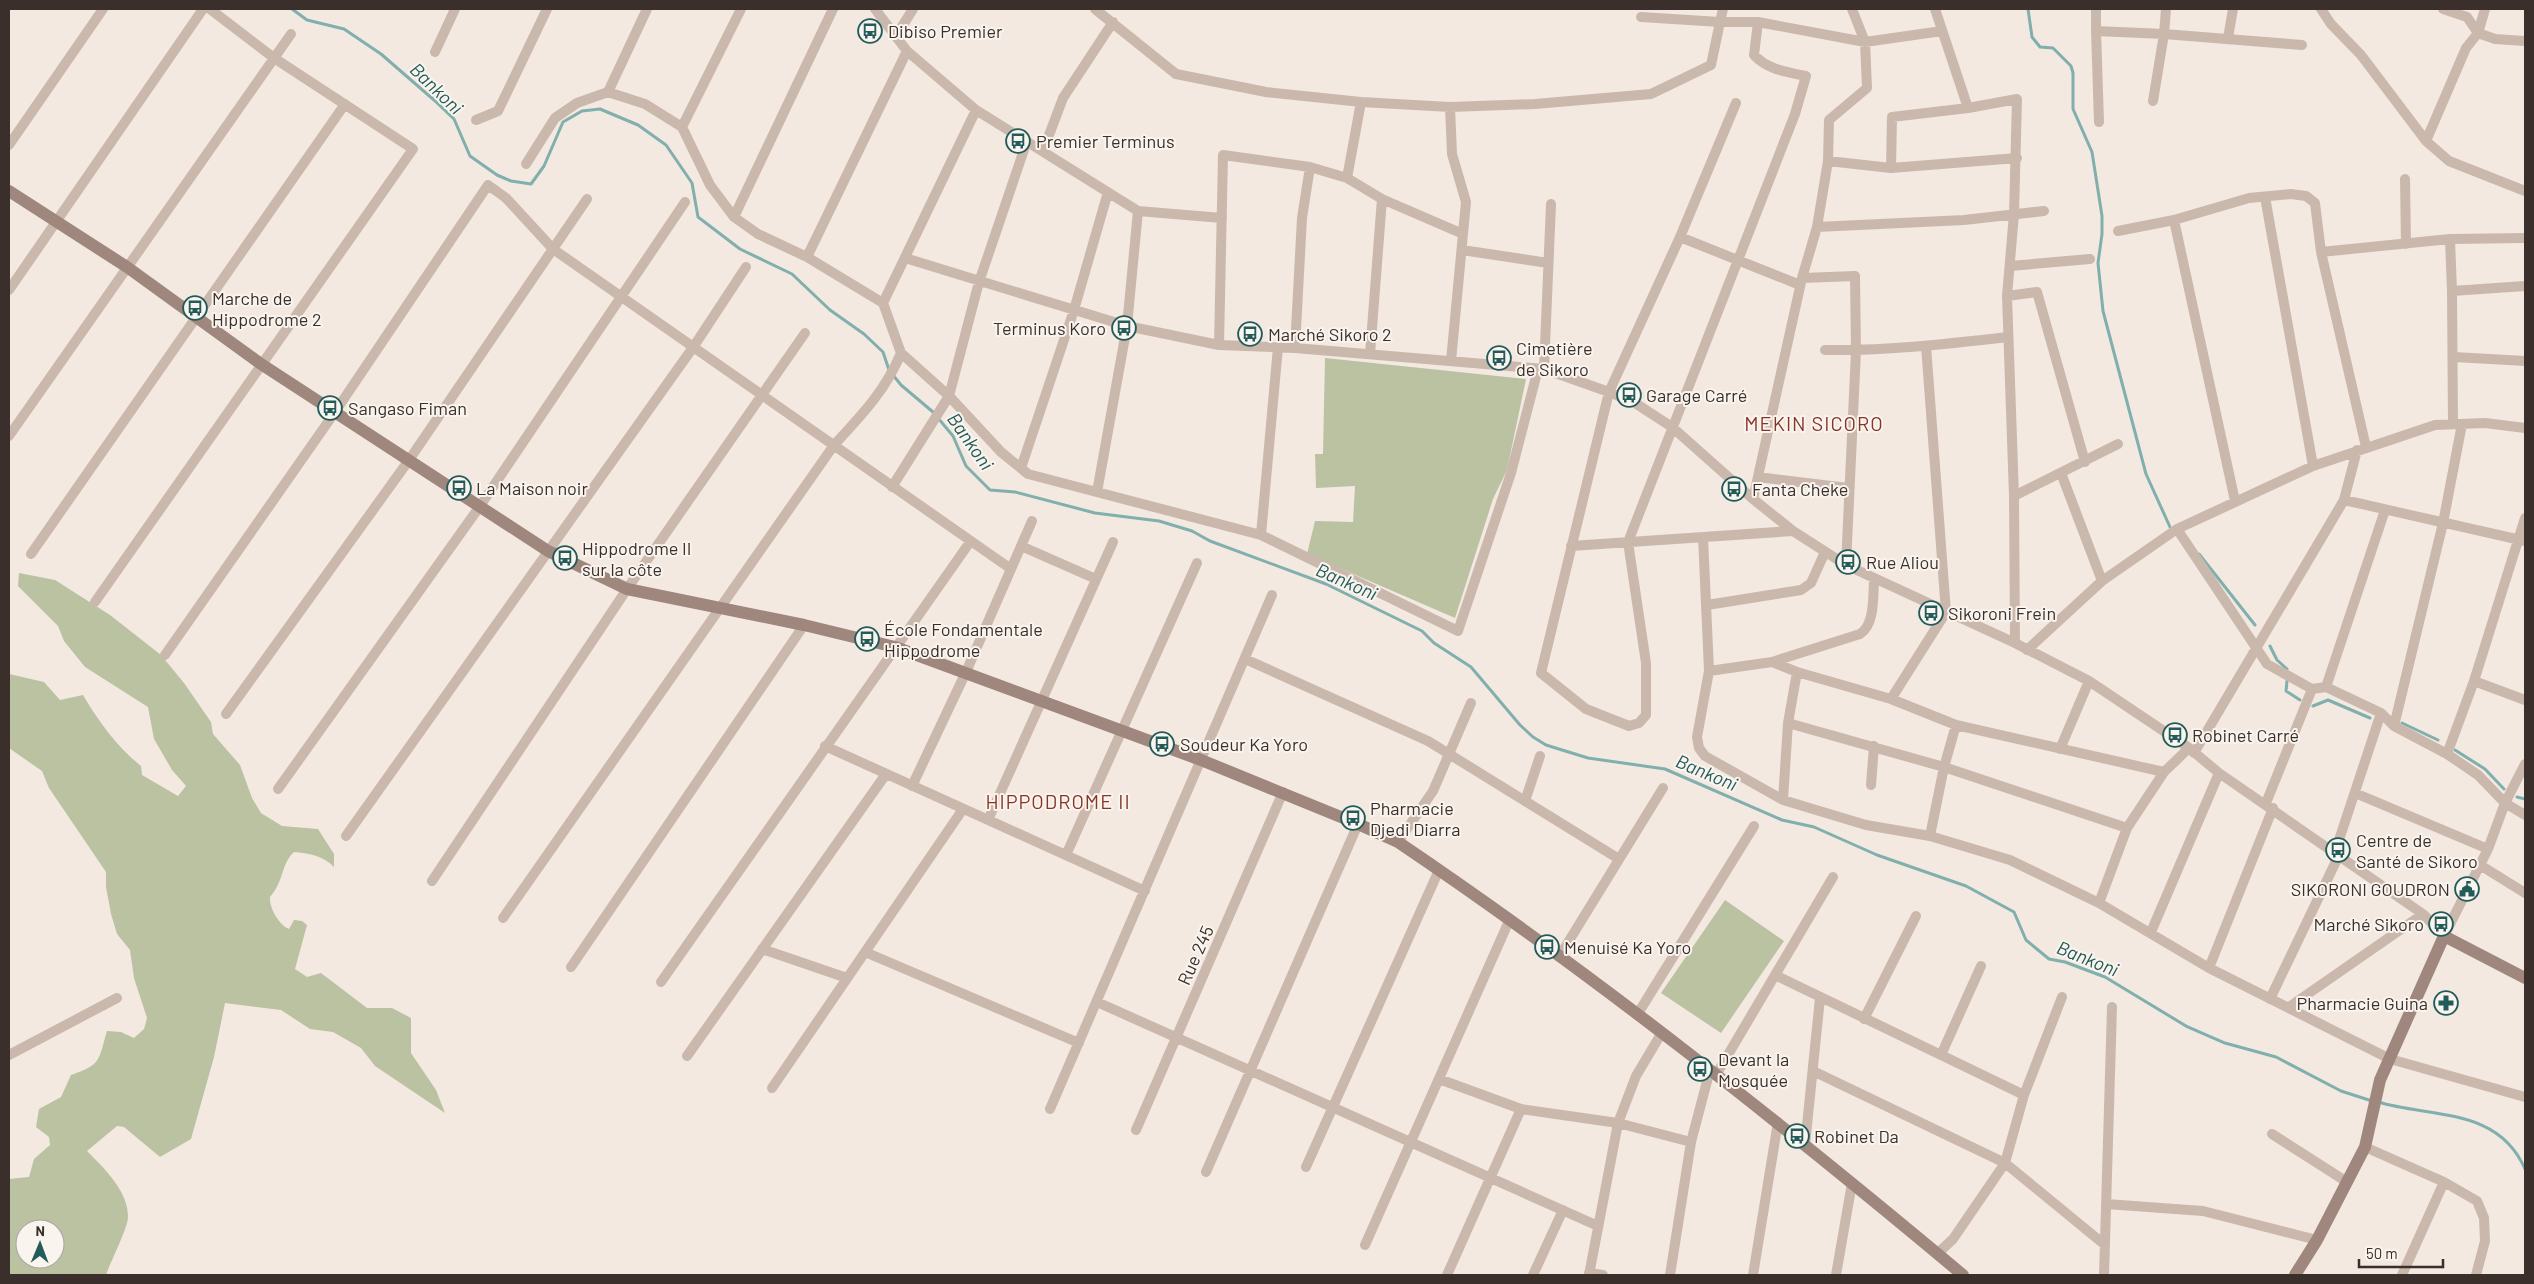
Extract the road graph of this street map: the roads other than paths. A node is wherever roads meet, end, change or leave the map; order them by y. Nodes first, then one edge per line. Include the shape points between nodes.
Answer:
1 (103, 9) edge
2 (203, 9) edge
3 (210, 9) edge
4 (455, 9) edge
5 (547, 9) edge
6 (647, 9) edge
7 (741, 9) edge
8 (833, 9) edge
9 (875, 9) edge
10 (912, 9) edge
11 (1095, 9) edge
12 (1723, 9) edge
13 (1852, 9) edge
14 (1935, 9) edge
15 (2096, 9) edge
16 (2166, 9) edge
17 (2233, 9) edge
18 (2321, 9) edge
19 (2443, 9) edge
20 (2485, 9) edge
21 (1641, 17) dead end
22 (1114, 22) junction
23 (1720, 22) junction
24 (1758, 22) junction
25 (1942, 31) junction
26 (2096, 31) junction
27 (2478, 33) junction
28 (291, 34) dead end
29 (2164, 34) junction
30 (896, 36) junction
31 (2228, 38) junction
32 (2525, 41) edge
33 (1865, 42) junction
34 (2302, 45) dead end
35 (907, 51) junction
36 (435, 52) dead end
37 (274, 58) junction
38 (608, 92) junction
39 (2153, 101) dead end
40 (1361, 102) junction
41 (1736, 103) dead end
42 (345, 104) junction
43 (1450, 107) junction
44 (1968, 108) junction
45 (976, 110) junction
46 (476, 120) dead end
47 (2098, 122) dead end
48 (682, 127) junction
49 (2426, 141) junction
50 (1027, 142) junction
51 (9, 145) edge
52 (1043, 151) junction
53 (2017, 158) junction
54 (1828, 161) junction
55 (526, 164) dead end
56 (1310, 167) junction
57 (1891, 168) junction
58 (1347, 178) junction
59 (2405, 179) dead end
60 (9, 191) edge
61 (2525, 191) edge
62 (1108, 192) junction
63 (2264, 197) junction
64 (587, 199) dead end
65 (1382, 199) junction
66 (684, 202) dead end
67 (1551, 204) dead end
68 (1138, 211) junction
69 (2044, 211) dead end
70 (2014, 214) junction
71 (734, 217) junction
72 (1222, 218) junction
73 (2174, 220) junction
74 (56, 221) junction
75 (1817, 227) junction
76 (2118, 231) dead end
77 (1463, 234) junction
78 (1680, 237) junction
79 (2525, 238) edge
80 (2450, 240) junction
81 (2406, 244) junction
82 (553, 249) junction
83 (1462, 250) junction
84 (2321, 252) junction
85 (807, 257) junction
86 (905, 258) junction
87 (2090, 259) dead end
88 (1737, 261) junction
89 (1548, 263) junction
90 (746, 266) dead end
91 (2010, 266) junction
92 (127, 267) junction
93 (1801, 281) junction
94 (979, 282) junction
95 (2525, 286) edge
96 (9, 290) edge
97 (2452, 291) junction
98 (621, 296) junction
99 (2007, 296) junction
100 (883, 303) junction
101 (1074, 310) junction
102 (197, 318) junction
103 (1128, 326) junction
104 (805, 333) dead end
105 (2008, 337) junction
106 (1219, 345) junction
107 (694, 346) junction
108 (1926, 346) junction
109 (1278, 347) junction
110 (1295, 348) junction
111 (1825, 350) dead end
112 (1856, 351) junction
113 (901, 353) junction
114 (1370, 354) junction
115 (2454, 357) junction
116 (1451, 361) junction
117 (2525, 361) edge
118 (261, 364) junction
119 (1541, 369) junction
120 (1609, 392) junction
121 (763, 394) junction
122 (949, 396) junction
123 (335, 412) junction
124 (2458, 424) junction
125 (1672, 427) junction
126 (2525, 428) edge
127 (9, 436) edge
128 (2118, 444) dead end
129 (834, 445) junction
130 (2361, 448) junction
131 (409, 460) junction
132 (2085, 462) junction
133 (2313, 466) junction
134 (1021, 468) junction
135 (2061, 473) junction
136 (1758, 477) junction
137 (892, 487) junction
138 (1848, 488) junction
139 (1097, 492) junction
140 (2014, 496) junction
141 (1754, 499) junction
142 (2344, 500) junction
143 (2235, 501) junction
144 (480, 506) junction
145 (2385, 510) junction
146 (2525, 518) edge
147 (1032, 521) dead end
148 (2443, 523) junction
149 (2178, 529) junction
150 (1793, 531) junction
151 (1260, 535) junction
152 (1703, 537) junction
153 (2523, 541) edge
154 (970, 542) junction
155 (1113, 542) dead end
156 (1628, 542) junction
157 (1021, 546) junction
158 (1571, 546) junction
159 (548, 551) junction
160 (1825, 552) junction
161 (31, 554) dead end
162 (1197, 563) dead end
163 (1846, 565) junction
164 (1011, 569) junction
165 (1096, 579) junction
166 (1874, 580) junction
167 (2102, 581) junction
168 (627, 589) junction
169 (1272, 595) dead end
170 (95, 602) dead end
171 (1708, 605) junction
172 (720, 608) junction
173 (1946, 612) junction
174 (804, 625) junction
175 (2014, 643) junction
176 (895, 647) junction
177 (2257, 648) junction
178 (2027, 650) junction
179 (165, 656) dead end
180 (1245, 659) junction
181 (1772, 662) junction
182 (1710, 670) junction
183 (966, 672) junction
184 (1797, 672) junction
185 (2474, 680) junction
186 (2089, 681) junction
187 (2326, 687) junction
188 (2312, 689) junction
189 (1891, 699) junction
190 (1042, 700) junction
191 (2525, 700) edge
192 (1471, 703) dead end
193 (226, 714) dead end
194 (2380, 714) junction
195 (1788, 723) junction
196 (1956, 725) junction
197 (2394, 726) junction
198 (1122, 730) junction
199 (825, 746) junction
200 (1874, 746) junction
201 (2060, 749) junction
202 (2192, 750) junction
203 (1449, 754) junction
204 (2447, 754) junction
205 (1540, 756) dead end
206 (1201, 760) junction
207 (2525, 764) edge
208 (1944, 766) junction
209 (2164, 772) junction
210 (2219, 773) junction
211 (886, 774) junction
212 (1872, 785) dead end
213 (912, 786) junction
214 (1663, 788) dead end
215 (278, 789) dead end
216 (1283, 792) junction
217 (2356, 793) junction
218 (1783, 800) junction
219 (1525, 801) junction
220 (2506, 803) junction
221 (2269, 806) junction
222 (963, 809) junction
223 (2525, 815) edge
224 (988, 820) junction
225 (1358, 824) junction
226 (1754, 826) dead end
227 (2127, 828) junction
228 (346, 836) dead end
229 (1930, 836) junction
230 (1398, 842) junction
231 (2488, 849) junction
232 (2337, 853) junction
233 (1066, 855) junction
234 (1619, 859) junction
235 (2480, 865) junction
236 (1439, 870) junction
237 (1834, 877) dead end
238 (432, 881) dead end
239 (1145, 891) junction
240 (2525, 893) edge
241 (2099, 903) junction
242 (2423, 914) junction
243 (1916, 916) dead end
244 (502, 918) dead end
245 (1509, 921) junction
246 (2150, 932) junction
247 (2444, 936) junction
248 (762, 949) junction
249 (865, 952) junction
250 (1559, 957) junction
251 (1981, 966) dead end
252 (571, 967) dead end
253 (2209, 968) junction
254 (1775, 975) junction
255 (847, 978) junction
256 (2525, 978) edge
257 (661, 982) dead end
258 (2062, 996) dead end
259 (116, 998) dead end
260 (1820, 998) junction
261 (2270, 1000) junction
262 (1096, 1002) junction
263 (2112, 1007) dead end
264 (2289, 1007) junction
265 (1636, 1015) junction
266 (1864, 1019) junction
267 (1661, 1034) junction
268 (1176, 1038) junction
269 (1079, 1043) junction
270 (9, 1055) edge
271 (687, 1056) dead end
272 (1941, 1056) junction
273 (2390, 1059) junction
274 (1813, 1070) junction
275 (1250, 1071) junction
276 (1713, 1073) junction
277 (1439, 1079) junction
278 (772, 1088) dead end
279 (2024, 1095) junction
280 (2525, 1097) edge
281 (1334, 1108) junction
282 (1050, 1109) dead end
283 (1521, 1109) junction
284 (1778, 1122) junction
285 (1618, 1123) junction
286 (1136, 1130) dead end
287 (2272, 1134) dead end
288 (1411, 1142) junction
289 (1691, 1142) junction
290 (1806, 1145) junction
291 (2365, 1147) junction
292 (2005, 1163) junction
293 (1306, 1167) dead end
294 (1206, 1172) dead end
295 (1490, 1178) junction
296 (2347, 1182) junction
297 (2444, 1182) junction
298 (1852, 1183) junction
299 (2106, 1204) junction
300 (1563, 1210) junction
301 (1598, 1226) junction
302 (2317, 1240) junction
303 (1365, 1245) dead end
304 (2105, 1245) junction
305 (1937, 1254) junction
306 (1589, 1274) edge
307 (1447, 1275) edge
308 (1533, 1275) edge
309 (1603, 1275) edge
310 (1670, 1275) edge
311 (1753, 1275) edge
312 (1836, 1275) edge
313 (1963, 1275) edge
314 (2104, 1275) edge
315 (2295, 1275) edge
316 (2402, 1275) edge
317 (2476, 1275) edge

1 - 51 street
2 - 74 street
3 - 37 street
4 - 36 street
5 - 46 street via 498,111
6 - 38 street
7 - 48 street
8 - 71 street
9 - 30 street
10 - 30 street
11 - 22 street
12 - 23 street
13 - 33 street
14 - 25 street
15 - 26 street
16 - 29 street
17 - 31 street
18 - 49 street via 2361,55
19 - 27 street via 2467,17
20 - 27 street
21 - 23 street
22 - 40 street via 1176,74 1266,92
22 - 52 street via 1063,98
23 - 24 street
23 - 43 street via 1710,65 1651,94
24 - 33 street
24 - 88 street via 1754,55 1761,63 1806,76 1795,114
25 - 33 street
25 - 44 street
26 - 29 street
26 - 47 street
27 - 32 street via 2496,39
27 - 49 street via 2466,48
28 - 37 street
29 - 31 street
29 - 39 street
30 - 35 street
31 - 34 street
33 - 54 street via 1867,88 1829,120
35 - 45 street
35 - 85 street
37 - 42 street
37 - 92 street
38 - 48 street via 645,104
38 - 55 street via 577,103 555,118
40 - 43 street
40 - 58 street
41 - 78 street
42 - 102 street
42 - 118 street via 413,149
43 - 77 street via 1452,154 1466,202
44 - 53 street via 2017,99
44 - 57 street via 1892,117
45 - 50 street
45 - 86 street
48 - 71 street via 710,185
49 - 61 street via 2448,161
50 - 52 street
50 - 94 street
52 - 62 street
53 - 57 street
53 - 70 street
54 - 57 street
54 - 75 street
56 - 58 street
56 - 72 street via 1223,155
56 - 110 street via 1302,218
58 - 65 street
59 - 81 street
60 - 74 street
62 - 68 street
62 - 101 street
63 - 73 street via 2249,198
63 - 84 street via 2306,196 2314,204
63 - 133 street
64 - 82 street
65 - 77 street
65 - 114 street
66 - 98 street
67 - 89 street
68 - 72 street
68 - 103 street
69 - 70 street
70 - 75 street via 1964,220
70 - 91 street
71 - 85 street via 758,234
72 - 106 street
73 - 76 street
73 - 143 street
74 - 92 street
74 - 96 street
75 - 93 street
77 - 83 street
78 - 88 street
78 - 120 street
79 - 80 street
80 - 81 street
80 - 97 street
81 - 84 street
82 - 98 street
82 - 123 street via 506,198 488,185
82 - 131 street
83 - 89 street
83 - 116 street
84 - 130 street
85 - 100 street
86 - 94 street
86 - 100 street
87 - 91 street
88 - 93 street
88 - 125 street
89 - 119 street
90 - 107 street
91 - 99 street
92 - 102 street
92 - 127 street
93 - 112 street via 1854,276
93 - 136 street
94 - 101 street
94 - 122 street
95 - 97 street
97 - 115 street
98 - 107 street
98 - 144 street
99 - 105 street
99 - 132 street via 2037,292
100 - 113 street
101 - 103 street
101 - 134 street
102 - 118 street
102 - 161 street
103 - 106 street
103 - 139 street
104 - 121 street
105 - 108 street
105 - 140 street
106 - 109 street
107 - 121 street
107 - 159 street
108 - 112 street
108 - 173 street
109 - 110 street
109 - 151 street
110 - 114 street
111 - 112 street
112 - 138 street
113 - 122 street
113 - 129 street via 881,392
114 - 116 street
115 - 117 street
115 - 124 street
116 - 119 street
118 - 123 street
118 - 170 street
119 - 120 street
119 - 151 street via 1511,473 1458,631
120 - 125 street via 1635,403
120 - 158 street
121 - 129 street
121 - 168 street
122 - 134 street via 1001,452
122 - 137 street
123 - 131 street
123 - 179 street
124 - 126 street via 2485,423
124 - 130 street via 2435,425
124 - 148 street
125 - 141 street
125 - 156 street
128 - 132 street
129 - 137 street
129 - 172 street
130 - 133 street
130 - 142 street
131 - 144 street
131 - 193 street
132 - 135 street
133 - 143 street
134 - 139 street via 1028,474
135 - 140 street
135 - 167 street
136 - 138 street
136 - 141 street
137 - 154 street
138 - 163 street
139 - 151 street
140 - 175 street
141 - 150 street
142 - 145 street
142 - 177 street
143 - 149 street
144 - 159 street
144 - 215 street
145 - 148 street
145 - 187 street
146 - 153 street
147 - 157 street
148 - 153 street
148 - 197 street
149 - 167 street
149 - 177 street
150 - 152 street
150 - 160 street
152 - 156 street
152 - 171 street
153 - 185 street
154 - 164 street
154 - 176 street
155 - 165 street
156 - 158 street
156 - 158 street via 1646,663 1646,716 1629,726 1586,709 1541,673
157 - 164 street
157 - 165 street
159 - 168 street
159 - 228 street
160 - 163 street
160 - 171 street via 1811,583 1802,590
162 - 198 street
163 - 166 street
164 - 183 street
165 - 190 street
166 - 173 street
166 - 181 street via 1867,630
167 - 178 street
168 - 172 street
168 - 238 street
169 - 180 street
171 - 182 street
172 - 174 street
172 - 244 street
173 - 175 street
173 - 189 street
174 - 176 street
174 - 252 street
175 - 178 street
176 - 183 street
176 - 199 street
177 - 188 street via 2267,664
177 - 202 street
178 - 186 street
180 - 203 street via 1428,741
180 - 206 street
181 - 182 street
181 - 184 street
182 - 218 street via 1697,737 1699,748 1705,756
183 - 190 street
183 - 213 street
184 - 189 street
184 - 195 street
185 - 191 street
185 - 204 street
186 - 201 street
186 - 202 street
187 - 188 street
187 - 194 street
188 - 221 street
189 - 196 street
190 - 198 street
190 - 224 street
192 - 203 street
194 - 197 street
194 - 217 street
195 - 200 street
195 - 218 street
196 - 201 street
196 - 208 street
197 - 204 street
198 - 206 street
198 - 233 street
199 - 211 street
199 - 257 street
200 - 208 street
200 - 212 street
201 - 209 street
202 - 209 street
202 - 210 street
203 - 219 street
203 - 230 street via 1433,791
204 - 220 street via 2478,775
205 - 219 street
206 - 216 street
206 - 239 street
207 - 220 street
208 - 227 street
208 - 229 street
209 - 227 street
210 - 221 street
210 - 246 street
211 - 213 street
211 - 248 street
213 - 222 street
214 - 234 street
216 - 225 street
216 - 268 street, Rue 245
217 - 231 street
217 - 232 street
218 - 229 street via 1866,825
219 - 234 street
220 - 223 street
220 - 231 street
221 - 232 street
221 - 253 street
222 - 224 street
222 - 249 street
224 - 233 street
225 - 230 street
225 - 275 street
226 - 265 street
227 - 241 street
229 - 241 street via 2010,860
230 - 236 street
231 - 235 street
232 - 242 street
232 - 261 street
233 - 239 street
234 - 250 street
235 - 240 street
235 - 247 street
236 - 245 street
236 - 281 street
237 - 254 street
239 - 262 street
241 - 246 street
242 - 247 street
242 - 264 street
243 - 266 street
245 - 250 street
245 - 277 street
246 - 253 street
247 - 256 street
247 - 273 street
248 - 255 street
248 - 271 street
249 - 255 street
249 - 269 street
250 - 265 street
251 - 272 street
253 - 261 street
254 - 260 street
254 - 276 street
255 - 278 street
258 - 279 street
259 - 270 street
260 - 266 street
260 - 274 street
261 - 264 street
262 - 268 street
262 - 269 street
263 - 299 street
264 - 273 street
265 - 267 street
266 - 272 street
267 - 276 street
267 - 285 street via 1636,1076
268 - 275 street
268 - 286 street, Rue 245
269 - 282 street
272 - 279 street
273 - 280 street
273 - 291 street via 2380,1080
274 - 290 street
274 - 292 street
275 - 281 street
275 - 294 street
276 - 284 street
276 - 289 street
277 - 283 street
277 - 288 street
279 - 292 street
281 - 288 street
281 - 293 street
283 - 285 street
283 - 295 street
284 - 290 street
284 - 311 street
285 - 289 street
285 - 301 street
287 - 296 street
288 - 295 street
288 - 303 street
289 - 310 street
290 - 298 street
291 - 296 street
291 - 297 street
292 - 304 street
292 - 305 street via 1954,1239
295 - 300 street
295 - 307 street
296 - 302 street
297 - 316 street
297 - 317 street via 2477,1202 2484,1218 2485,1241
298 - 305 street
298 - 312 street
299 - 302 street via 2204,1211
299 - 304 street
300 - 301 street
300 - 308 street
301 - 306 street
302 - 315 street
304 - 314 street
305 - 313 street
306 - 309 street

